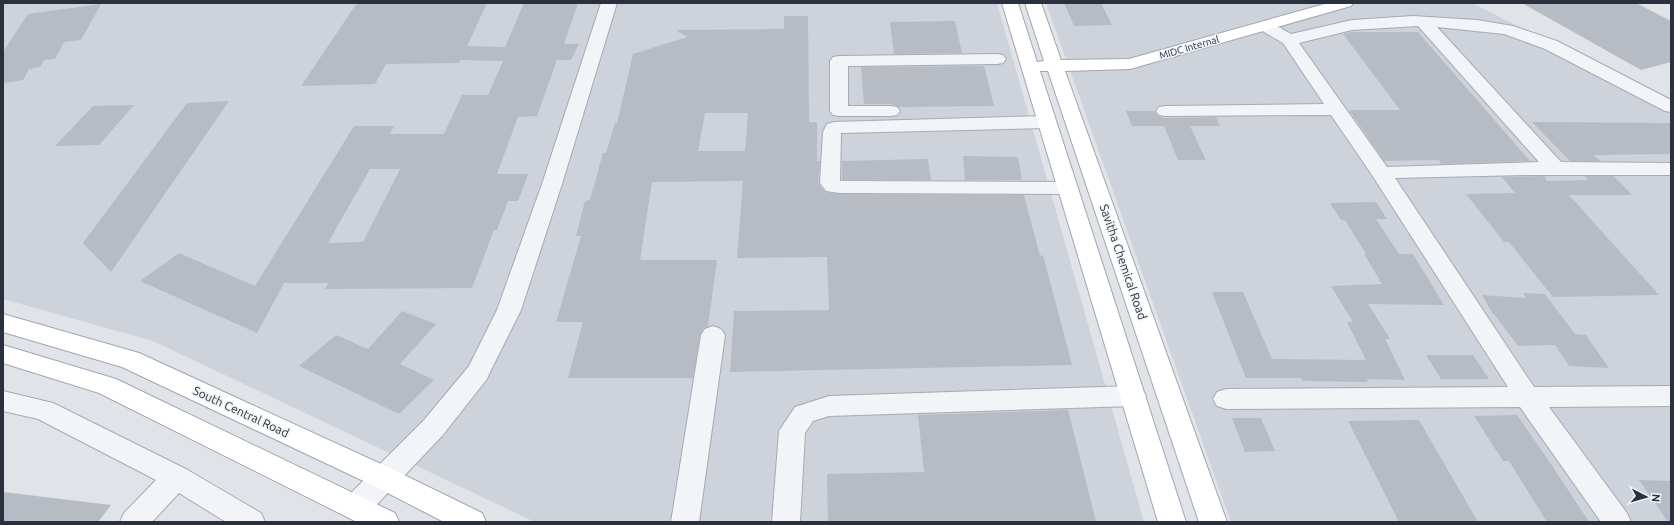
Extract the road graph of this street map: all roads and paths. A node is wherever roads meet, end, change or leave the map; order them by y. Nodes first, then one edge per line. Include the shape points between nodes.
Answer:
1 (609, 3) edge
2 (1010, 3) edge
3 (1033, 3) edge
4 (1345, 3) edge
5 (1423, 22) junction
6 (1265, 26) junction
7 (1289, 40) junction
8 (997, 59) dead end
9 (1029, 66) junction
10 (1054, 66) junction
11 (1671, 107) edge
12 (1336, 109) junction
13 (1165, 111) dead end
14 (1044, 115) junction
15 (1555, 168) junction
16 (1671, 169) edge
17 (1381, 173) junction
18 (1068, 188) junction
19 (3, 322) edge
20 (713, 335) dead end
21 (3, 354) edge
22 (1132, 396) junction
23 (1671, 396) edge
24 (1528, 398) junction
25 (1226, 399) dead end
26 (3, 401) edge
27 (176, 477) junction
28 (384, 478) junction
29 (356, 507) junction
30 (134, 522) edge
31 (251, 522) edge
32 (385, 522) edge
33 (472, 522) edge
34 (685, 522) edge
35 (786, 522) edge
36 (1172, 522) edge
37 (1213, 522) edge
38 (1617, 522) edge

1 - 28 street via 509,310 478,372 433,428
2 - 9 main road
3 - 10 main road, Savitha Chemical Road
4 - 6 main road, MIDC Internal
5 - 7 street via 1352,26
5 - 11 street via 1507,29 1552,44
5 - 15 street
6 - 7 street
6 - 10 main road, MIDC Internal via 1130,64
7 - 12 street
8 - 14 street via 838,61 839,112
9 - 10 main road, MIDC Internal
9 - 14 main road
10 - 37 main road, Savitha Chemical Road
12 - 13 street
12 - 17 street
14 - 18 main road
14 - 18 street via 834,128 830,183 839,187
15 - 16 street
15 - 17 street
17 - 24 street
18 - 22 main road
19 - 28 main road, South Central Road via 130,360
20 - 34 street
21 - 29 main road via 107,386
22 - 35 street via 829,406 804,414 792,431
22 - 36 main road
23 - 24 street
24 - 25 street
24 - 38 street
26 - 27 street via 44,410
27 - 30 street
27 - 31 street
28 - 29 street
28 - 33 main road, South Central Road
29 - 32 main road

